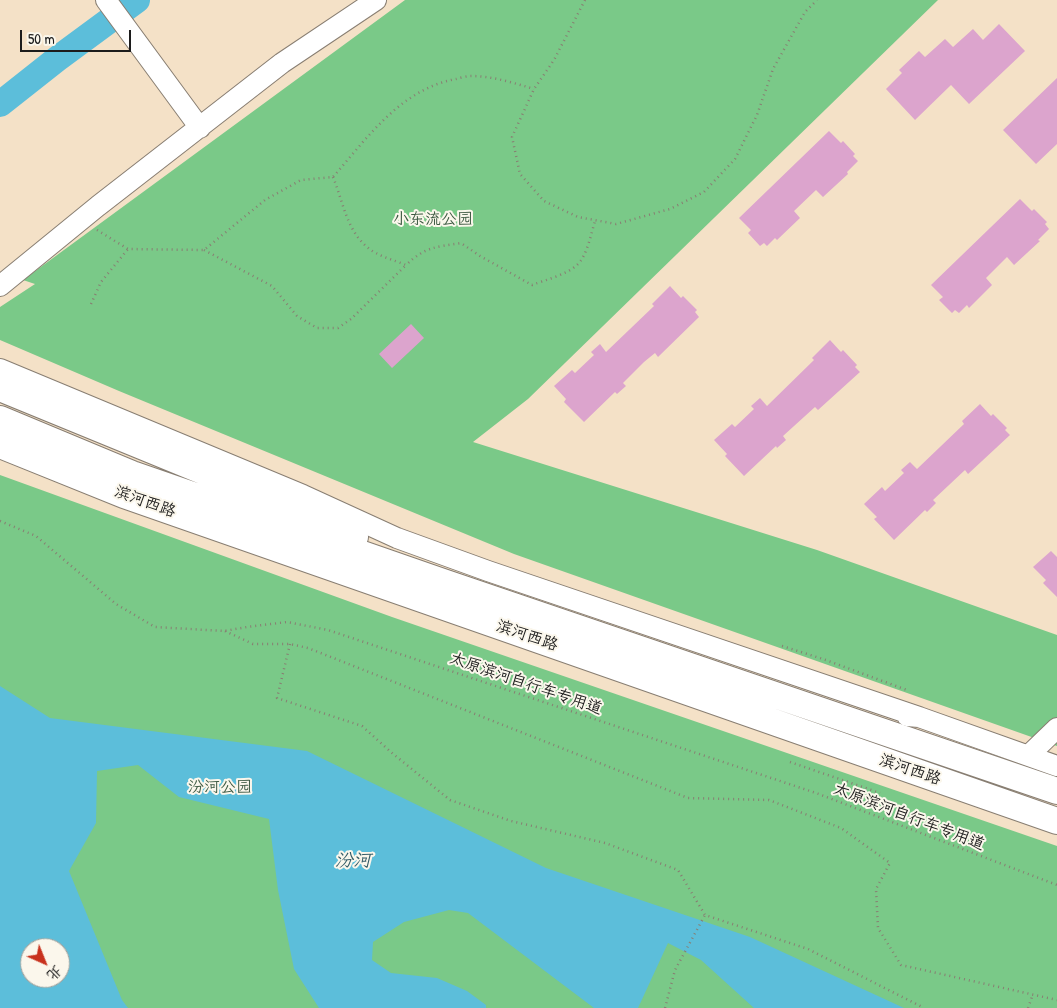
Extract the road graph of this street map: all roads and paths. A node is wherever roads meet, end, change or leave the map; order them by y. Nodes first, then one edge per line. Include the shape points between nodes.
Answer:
1 (106, 0) edge
2 (376, 0) edge
3 (585, 0) edge
4 (817, 0) edge
5 (534, 89) junction
6 (200, 128) junction
7 (333, 177) junction
8 (595, 220) junction
9 (94, 227) dead end
10 (128, 249) junction
11 (204, 250) junction
12 (406, 265) junction
13 (0, 286) edge
14 (91, 304) dead end
15 (0, 370) edge
16 (0, 382) edge
17 (0, 388) edge
18 (40, 405) junction
19 (0, 419) edge
20 (0, 444) edge
21 (0, 464) edge
22 (124, 495) junction
23 (0, 521) edge
24 (326, 522) junction
25 (397, 538) junction
26 (443, 582) junction
27 (224, 631) junction
28 (290, 644) junction
29 (782, 646) dead end
30 (907, 690) dead end
31 (835, 715) junction
32 (920, 717) junction
33 (1057, 728) edge
34 (1029, 755) junction
35 (1055, 761) edge
36 (790, 762) dead end
37 (1057, 791) edge
38 (880, 793) dead end
39 (1057, 820) edge
40 (1057, 885) edge
41 (705, 915) junction
42 (1033, 994) junction
43 (1057, 1000) edge
44 (665, 1008) edge
45 (924, 1008) edge
46 (1028, 1008) edge

1 - 6 street
2 - 6 street via 282,63
3 - 5 path via 554,60
4 - 8 path via 805,12 773,69 757,116 735,159 704,192 670,209 616,224
5 - 7 path via 499,79 470,76 440,82 419,91 387,116
5 - 8 path via 512,137 520,174 544,201 578,217
6 - 13 street
7 - 11 path via 300,180 272,196
7 - 12 path via 353,230 368,248
8 - 12 path via 588,247 577,265 532,284 460,243 419,253
9 - 10 path
10 - 11 path
10 - 14 path via 101,282
11 - 12 path via 272,286 297,316 317,328 338,328 351,319
15 - 18 street
15 - 25 street via 303,495
16 - 18 highway
17 - 18 highway
18 - 24 highway
19 - 26 highway, 滨河西路 via 132,474
20 - 22 highway, 滨河西路
21 - 22 highway
22 - 39 highway, 滨河西路
23 - 27 path, 太原滨河自行车专用道 via 36,536 116,604 155,627
24 - 25 street
24 - 26 highway
25 - 32 street
26 - 31 highway, 滨河西路
27 - 28 path via 253,644
27 - 40 path, 太原滨河自行车专用道 via 287,622 328,630 816,794
28 - 41 path via 277,698 362,726 450,800 511,822 605,843 678,870
28 - 42 path via 308,648 688,798 769,800 841,828 890,863 876,889 878,928 901,965
29 - 30 path
31 - 32 street
31 - 37 highway, 滨河西路
32 - 34 street
33 - 34 street
34 - 35 street
36 - 38 path
41 - 44 path via 674,970
41 - 45 path via 808,949
42 - 43 path
42 - 46 path

